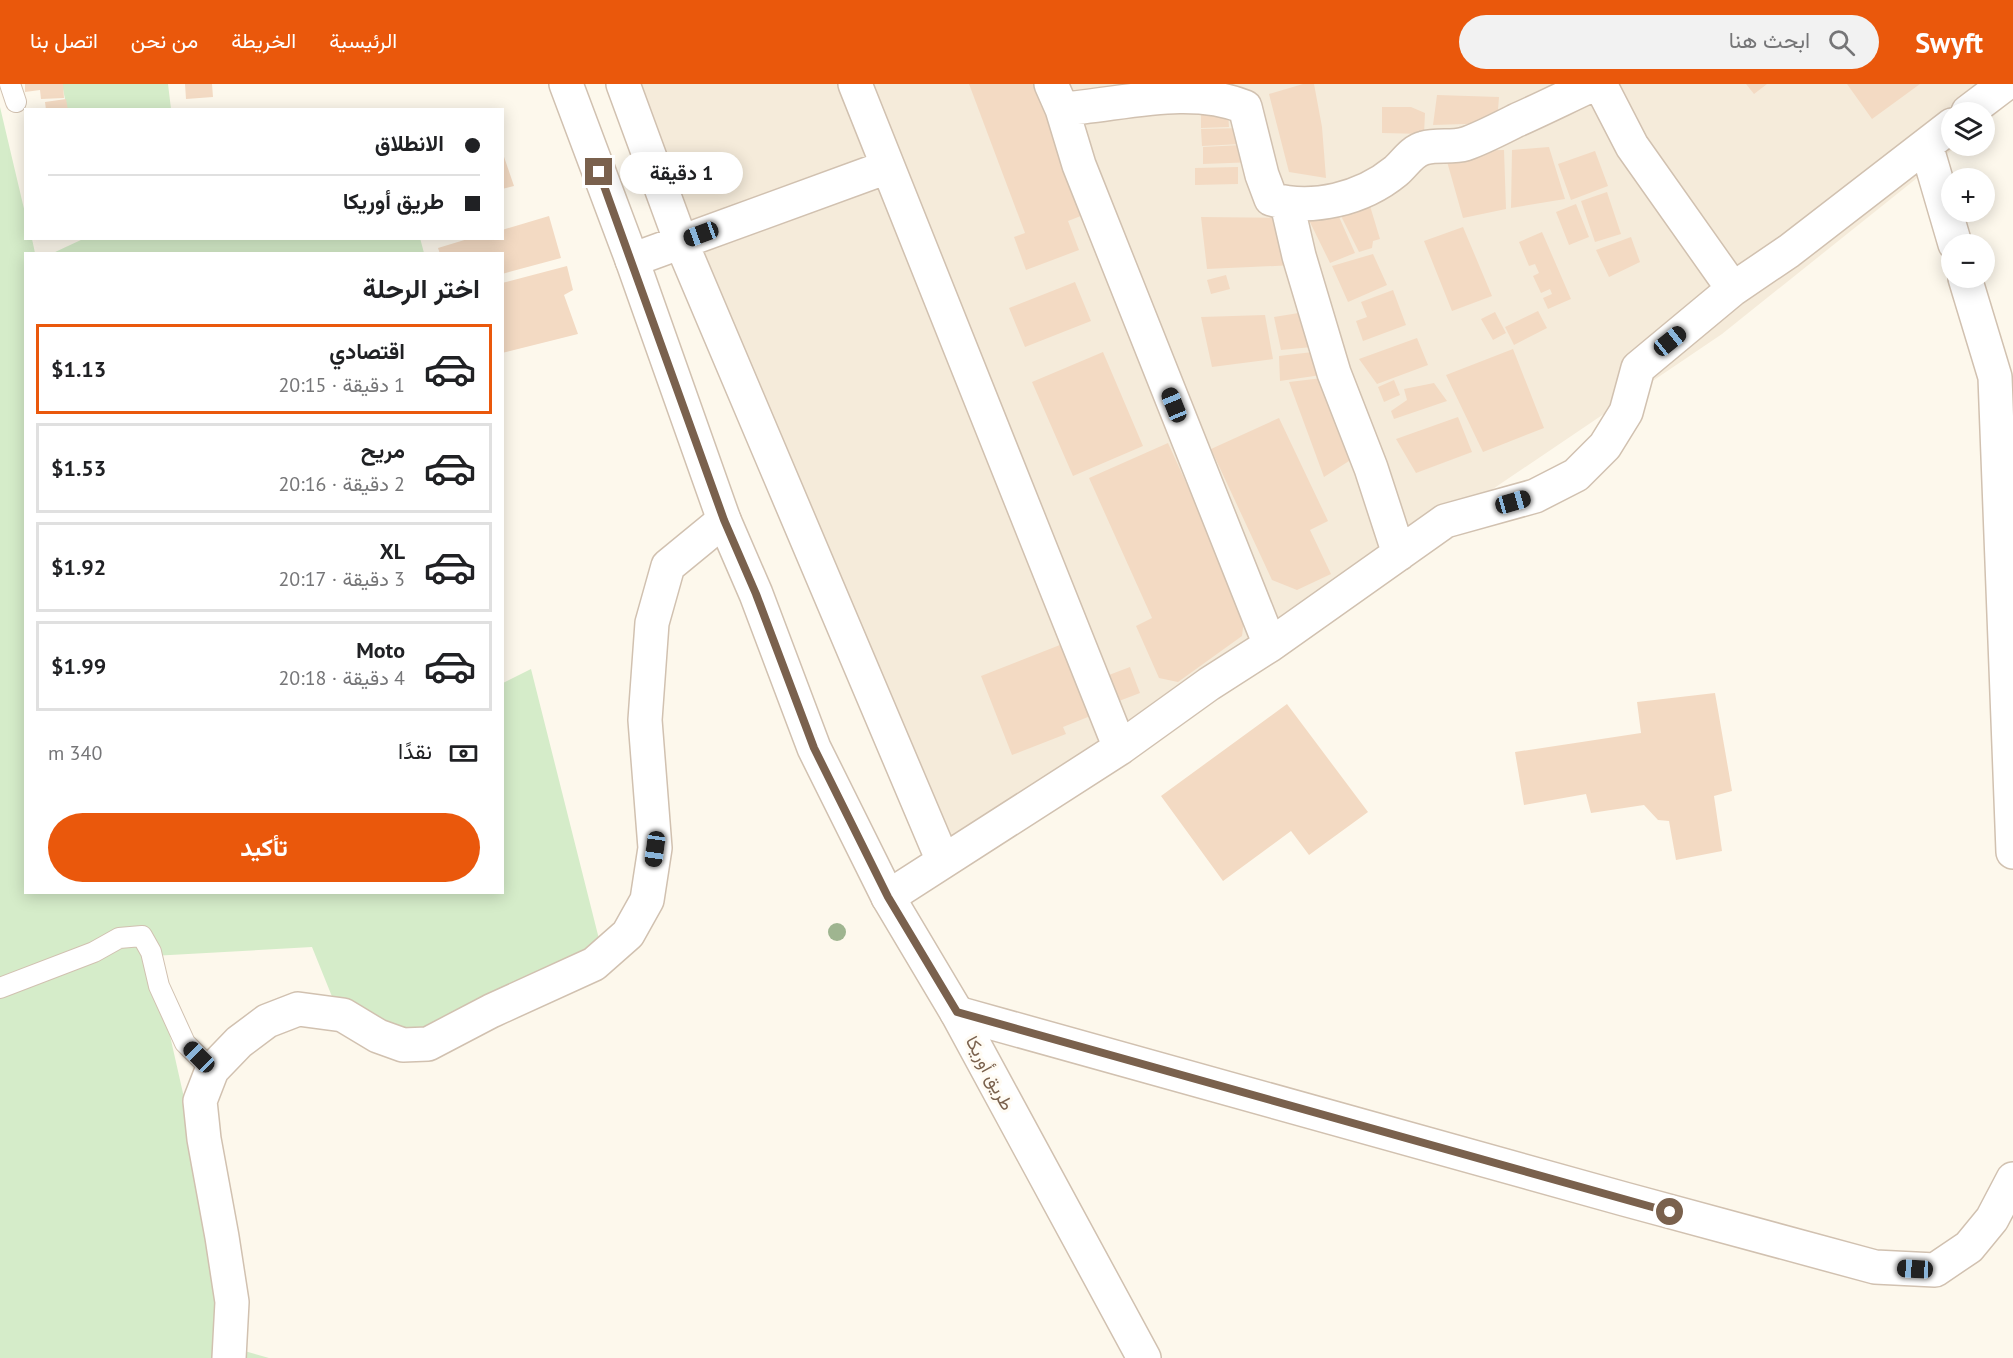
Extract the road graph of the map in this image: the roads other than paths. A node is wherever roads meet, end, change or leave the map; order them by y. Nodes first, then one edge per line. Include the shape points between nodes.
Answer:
1 (566, 84) edge
2 (623, 84) edge
3 (855, 84) edge
4 (1594, 84) edge
5 (1600, 84) edge
6 (2004, 84) edge
7 (1057, 97) edge
8 (1981, 102) edge
9 (1941, 133) edge
10 (1926, 145) junction
11 (887, 167) junction
12 (1287, 204) junction
13 (1952, 234) edge
14 (681, 242) junction
15 (632, 260) junction
16 (1968, 288) edge
17 (1733, 289) junction
18 (724, 520) junction
19 (1399, 554) junction
20 (1270, 645) junction
21 (1120, 748) junction
22 (2013, 852) edge
23 (943, 861) junction
24 (888, 897) junction
25 (0, 988) edge
26 (957, 1012) junction
27 (212, 1070) junction
28 (2013, 1179) edge
29 (229, 1358) edge
30 (1144, 1358) edge

1 - 15 street, طريق أوريكا
2 - 14 street
3 - 11 street
4 - 12 street via 1463,144 1422,148 1367,190 1334,201
5 - 17 street via 1632,146
6 - 8 street
7 - 12 street via 1095,107 1146,98 1208,96 1245,106 1270,199
7 - 20 street via 1079,165
9 - 10 street
10 - 13 street
10 - 17 street via 1789,251
11 - 14 street
11 - 21 street
12 - 19 street via 1334,373
14 - 15 street
14 - 23 street
15 - 18 street, طريق أوريكا
16 - 22 street via 1995,377
17 - 19 street via 1638,368 1626,412 1605,446 1576,475 1535,496 1445,521
18 - 24 street, طريق أوريكا via 814,748
18 - 27 street via 669,566 652,623 645,720 655,849 647,900 628,934 594,964 428,1044 403,1045 378,1036 343,1015 298,1010 267,1021
19 - 20 street
20 - 21 street
21 - 23 street
23 - 24 street
24 - 26 street, طريق أوريكا
25 - 27 lane via 94,952 119,938 142,936 185,1043
26 - 28 street via 1875,1267 1935,1270 1969,1247 1992,1219
26 - 30 street, طريق أوريكا
27 - 29 street via 200,1101 232,1302

